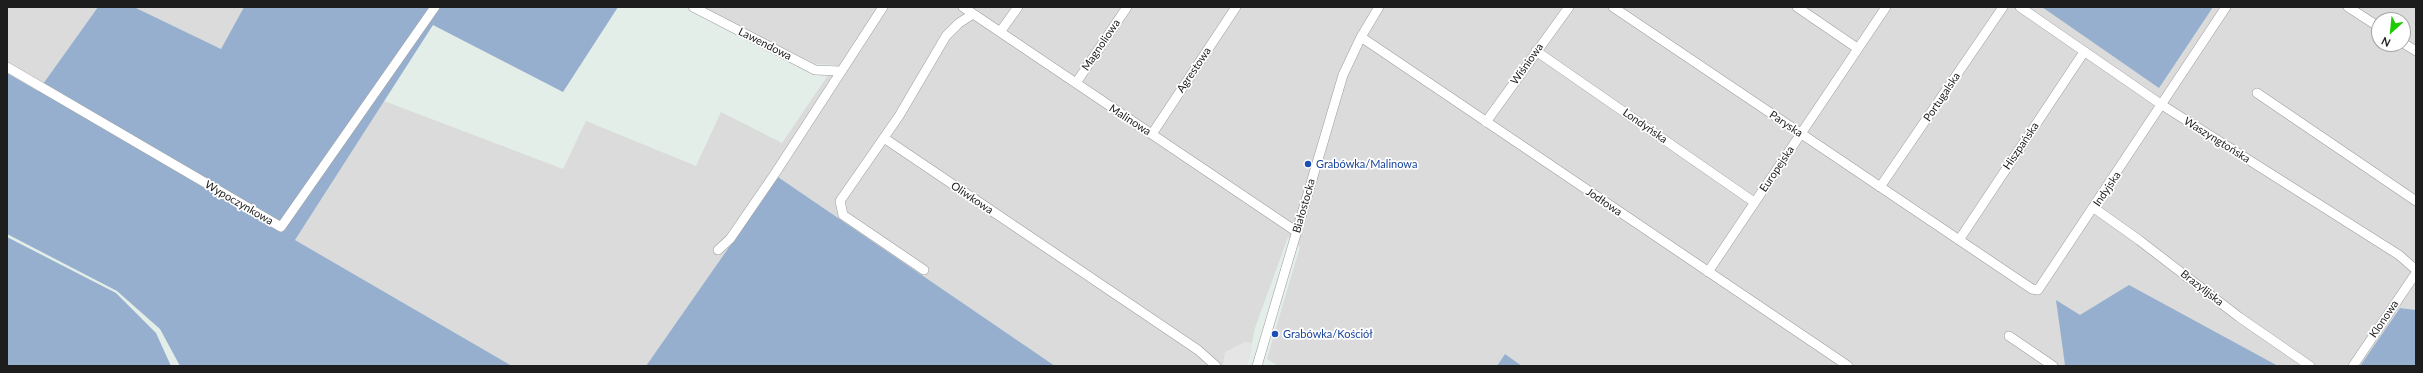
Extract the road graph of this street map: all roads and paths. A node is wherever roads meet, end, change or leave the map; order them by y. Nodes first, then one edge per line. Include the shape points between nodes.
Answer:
1 (435, 7) edge
2 (693, 7) edge
3 (884, 7) edge
4 (963, 7) edge
5 (1018, 7) edge
6 (1127, 7) edge
7 (1236, 7) edge
8 (1379, 7) edge
9 (1569, 7) edge
10 (1613, 7) edge
11 (1797, 7) edge
12 (1886, 7) edge
13 (2003, 7) edge
14 (2020, 7) edge
15 (2226, 7) edge
16 (2348, 7) edge
17 (973, 14) junction
18 (2371, 22) edge
19 (1000, 32) junction
20 (1361, 37) junction
21 (1857, 48) junction
22 (1536, 50) junction
23 (2084, 52) junction
24 (7, 67) edge
25 (840, 71) junction
26 (1076, 83) junction
27 (2257, 93) dead end
28 (2162, 105) junction
29 (1486, 122) junction
30 (1152, 134) junction
31 (1800, 134) junction
32 (884, 138) junction
33 (1880, 188) junction
34 (2416, 201) edge
35 (1754, 202) junction
36 (2094, 208) junction
37 (1296, 232) junction
38 (1959, 240) junction
39 (718, 250) dead end
40 (924, 270) dead end
41 (2416, 270) edge
42 (1708, 272) junction
43 (2416, 273) edge
44 (2009, 336) dead end
45 (1216, 366) edge
46 (1257, 366) edge
47 (1848, 366) edge
48 (2052, 366) edge
49 (2310, 366) edge
50 (2353, 366) edge

1 - 24 street, Wypoczynkowa via 281,227
2 - 25 street, Lawendowa via 815,70
3 - 25 street
4 - 17 street, Malinowa
5 - 19 street
6 - 26 street, Magnoliowa
7 - 30 street, Agrestowa
8 - 20 street, Białostocka
9 - 22 street, Wiśniowa
10 - 31 street, Paryska
11 - 21 street
12 - 21 street, Europejska
13 - 33 street, Portugalska
14 - 23 street, Waszyngtońska
15 - 28 street, Indyjska
16 - 18 street
17 - 19 street, Malinowa
17 - 32 street via 946,36
19 - 26 street, Malinowa
20 - 29 street, Jodłowa
20 - 37 street, Białostocka via 1343,75
21 - 31 street, Europejska
22 - 29 street, Wiśniowa
22 - 35 street, Londyńska
23 - 28 street, Waszyngtońska
23 - 38 street, Hiszpańska
25 - 39 street via 834,86 791,150 730,239
26 - 30 street, Malinowa
27 - 34 street
28 - 36 street, Indyjska
28 - 41 street, Waszyngtońska via 2399,255
29 - 42 street, Jodłowa
30 - 37 street, Malinowa
31 - 33 street, Paryska
31 - 35 street, Europejska
32 - 40 street via 840,200 843,215
32 - 45 street, Oliwkowa via 1198,350
33 - 38 street, Paryska
35 - 42 street, Europejska
36 - 38 street, Indyjska via 2038,290 2032,289
36 - 49 street, Brazylijska via 2239,317
37 - 46 street, Białostocka
42 - 47 street, Jodłowa
43 - 50 street, Klonowa
44 - 48 street

